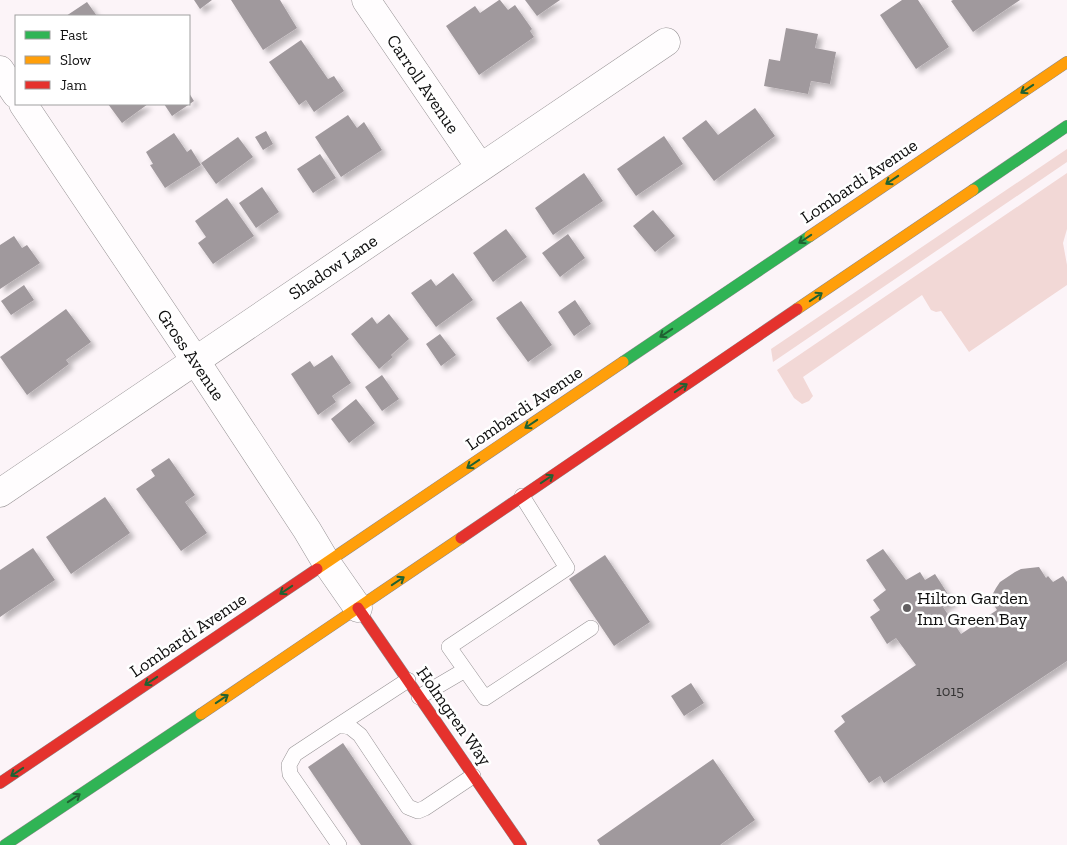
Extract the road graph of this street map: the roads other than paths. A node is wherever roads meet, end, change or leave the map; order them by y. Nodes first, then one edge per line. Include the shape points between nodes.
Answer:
1 (366, 0) edge
2 (666, 42) dead end
3 (1067, 62) edge
4 (0, 70) edge
5 (15, 92) edge
6 (24, 105) edge
7 (1067, 126) edge
8 (480, 168) junction
9 (195, 360) junction
10 (0, 493) edge
11 (522, 496) junction
12 (326, 562) junction
13 (358, 608) junction
14 (591, 628) dead end
15 (465, 670) junction
16 (408, 680) junction
17 (419, 697) junction
18 (339, 725) junction
19 (473, 776) junction
20 (0, 784) edge
21 (5, 845) edge
22 (339, 845) edge
23 (521, 845) edge

1 - 8 street, Carroll Avenue
2 - 8 street, Shadow Lane
3 -> 12 main road, Lombardi Avenue
4 - 5 street
6 - 9 street, Gross Avenue
11 -> 7 main road
8 - 9 street, Shadow Lane
9 - 10 street, Shadow Lane
9 - 12 street, Gross Avenue
13 -> 11 main road
11 - 15 lane via 567,568 449,647
12 - 13 street, Gross Avenue
12 -> 20 main road, Lombardi Avenue
13 - 16 main road, Holmgren Way
21 -> 13 main road
14 - 15 lane via 484,698
15 - 17 lane
16 - 17 main road, Holmgren Way
16 - 18 lane
17 - 19 main road, Holmgren Way
18 - 19 lane via 360,735 408,807 418,811
18 - 22 lane via 295,754 289,765 290,774
19 - 23 main road, Holmgren Way

